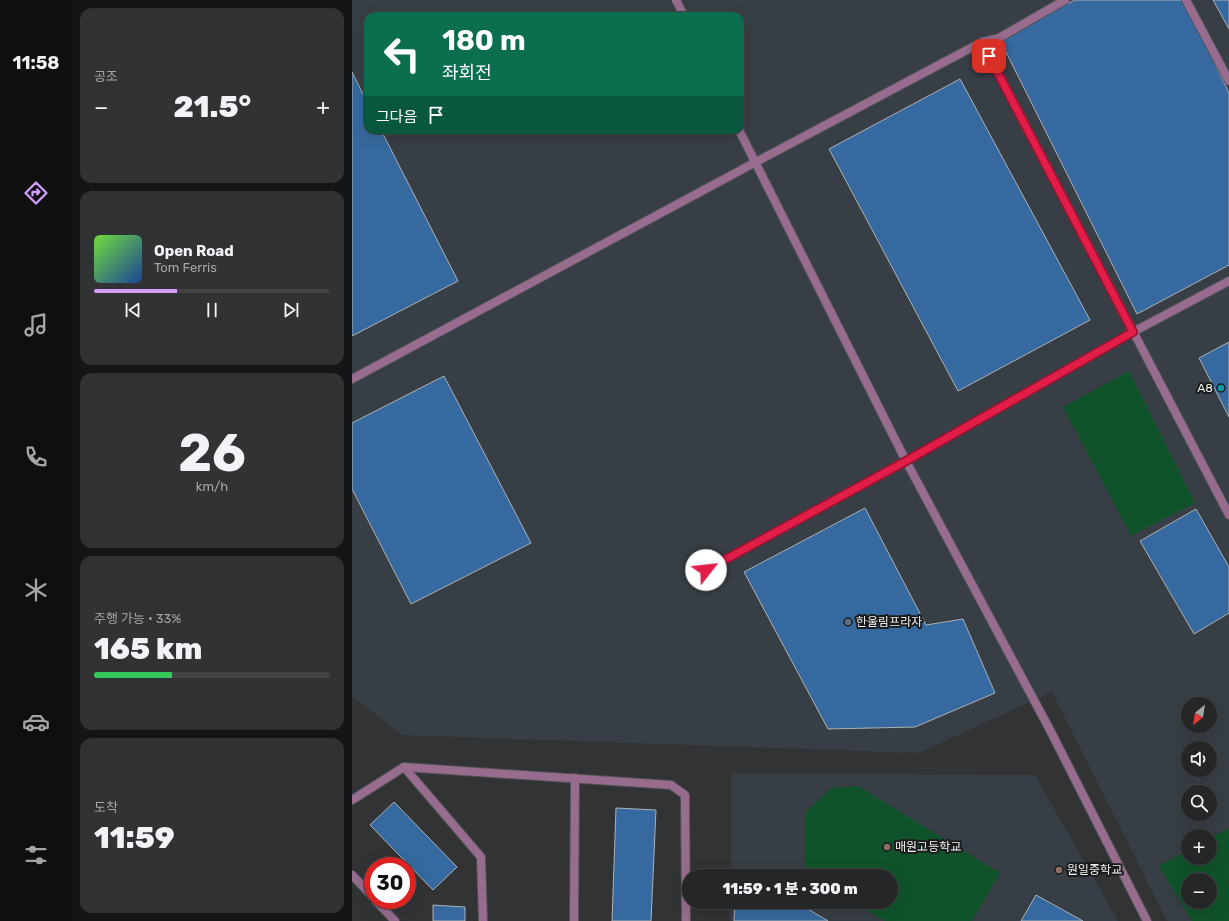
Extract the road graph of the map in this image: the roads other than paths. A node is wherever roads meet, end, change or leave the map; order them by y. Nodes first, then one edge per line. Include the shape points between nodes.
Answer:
1 (676, 0) edge
2 (1065, 0) edge
3 (1186, 0) edge
4 (682, 12) edge
5 (982, 42) junction
6 (1229, 81) edge
7 (740, 134) edge
8 (754, 163) junction
9 (1229, 282) edge
10 (1133, 332) junction
11 (352, 378) edge
12 (906, 461) junction
13 (1229, 515) edge
14 (706, 570) dead end
15 (404, 767) junction
16 (575, 778) junction
17 (352, 800) edge
18 (352, 875) edge
19 (364, 888) edge
20 (384, 909) edge
21 (395, 921) edge
22 (483, 921) edge
23 (574, 921) edge
24 (686, 921) edge
25 (1147, 921) edge

1 - 4 street
2 - 5 street via 999,38
3 - 6 street
5 - 8 street
5 - 10 street
7 - 8 street
8 - 11 street
8 - 12 street
9 - 10 street
10 - 12 street
10 - 13 street
12 - 14 street
12 - 25 street via 1050,730
15 - 16 street
15 - 17 street
15 - 22 street via 481,857
16 - 23 street
16 - 24 street via 670,785 685,795
18 - 19 street
20 - 21 street

